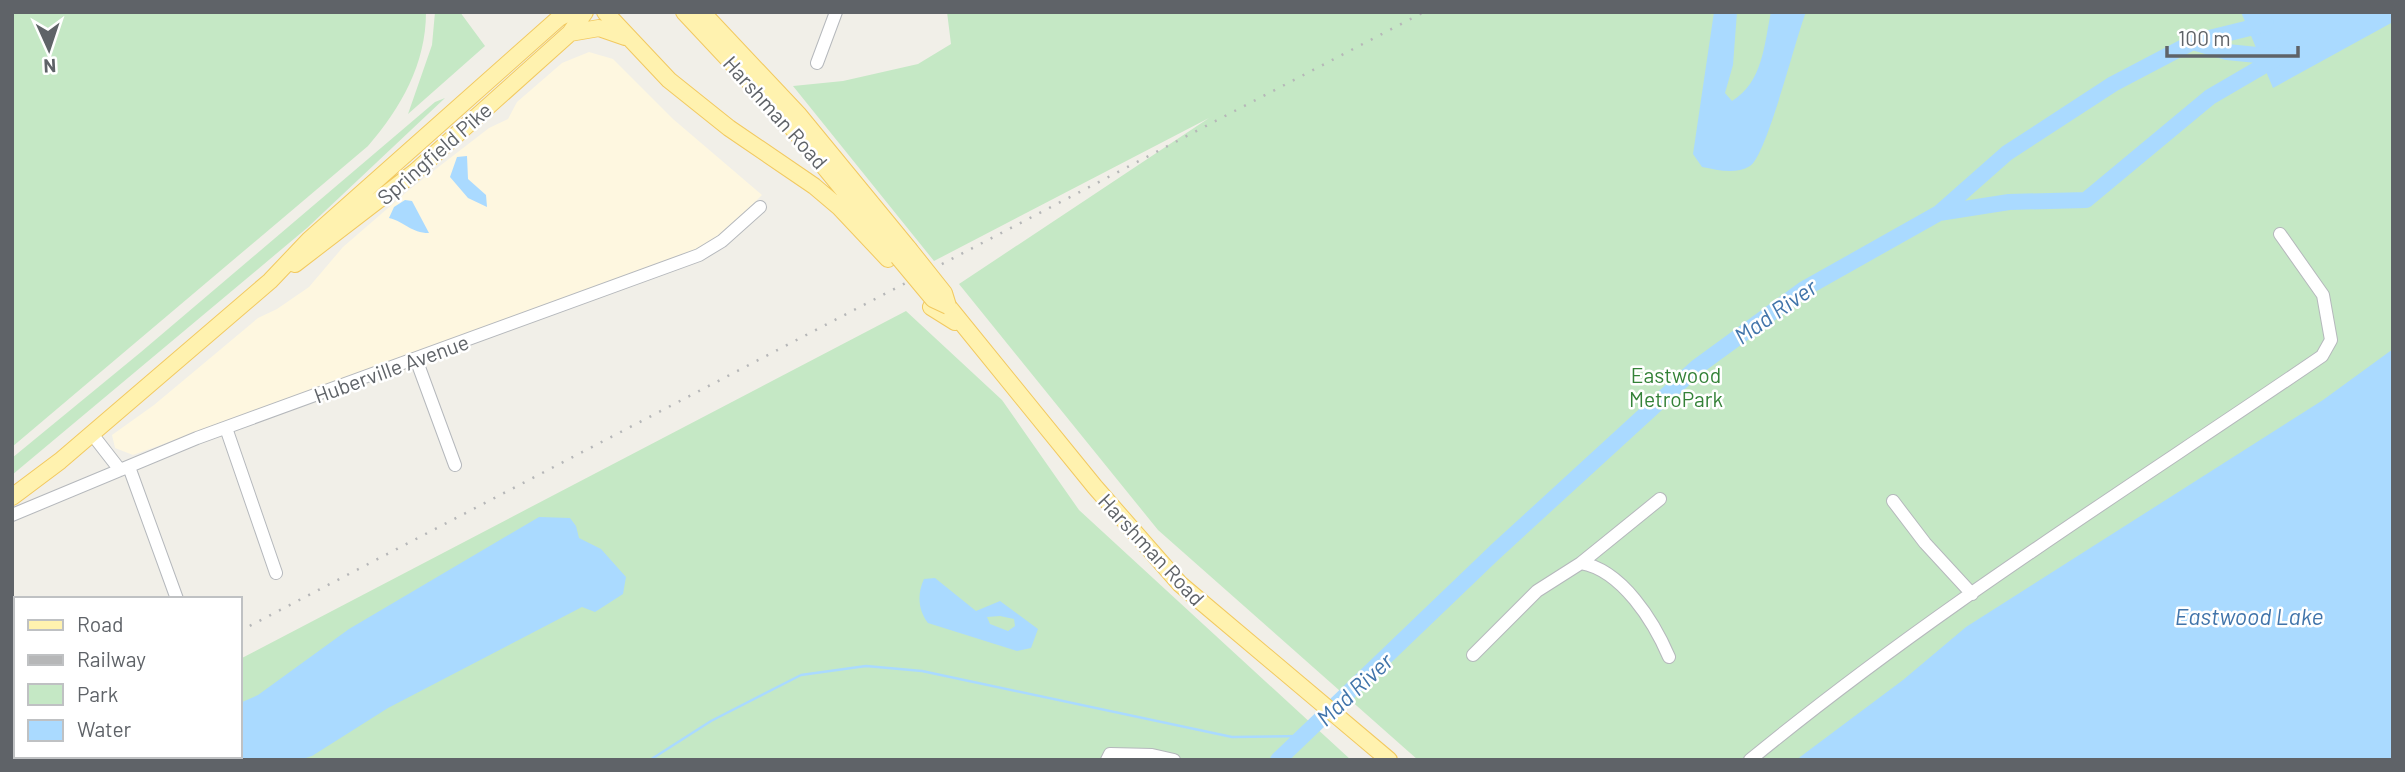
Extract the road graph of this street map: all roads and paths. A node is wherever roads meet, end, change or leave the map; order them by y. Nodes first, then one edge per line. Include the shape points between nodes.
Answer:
1 (570, 12) edge
2 (586, 12) edge
3 (605, 12) edge
4 (684, 12) edge
5 (702, 12) edge
6 (836, 12) edge
7 (570, 33) junction
8 (629, 39) junction
9 (817, 63) dead end
10 (760, 207) dead end
11 (2280, 234) dead end
12 (898, 255) junction
13 (270, 281) junction
14 (968, 331) junction
15 (416, 359) junction
16 (226, 428) junction
17 (92, 435) junction
18 (455, 465) dead end
19 (124, 468) junction
20 (12, 497) edge
21 (1660, 499) dead end
22 (1893, 501) dead end
23 (12, 515) edge
24 (1581, 563) junction
25 (276, 573) dead end
26 (1972, 594) junction
27 (176, 597) edge
28 (1474, 655) dead end
29 (1669, 657) dead end
30 (1107, 760) edge
31 (1174, 760) edge
32 (1389, 760) edge
33 (1750, 760) edge

1 - 13 main road, Springfield Pike via 309,240
2 - 7 main road, Springfield Pike
3 - 8 main road
4 - 12 main road, Harshman Road via 789,124
5 - 12 main road, Harshman Road via 799,115
6 - 9 street
7 - 8 main road via 599,28
7 - 13 main road, Springfield Pike via 416,172
8 - 12 main road via 719,120
10 - 15 street, Huberville Avenue via 699,255
11 - 26 street via 2323,295 2331,333 2326,352
12 - 14 main road, Harshman Road, bridge via 944,293 948,306
12 - 14 main road via 931,307
13 - 17 main road, Springfield Pike
14 - 32 main road, Harshman Road via 1172,576
15 - 16 street, Huberville Avenue
15 - 18 street
16 - 19 street, Huberville Avenue
16 - 25 street
17 - 19 street
17 - 20 main road, Springfield Pike
19 - 23 street, Huberville Avenue
19 - 27 street
21 - 24 street
22 - 26 street
24 - 28 street via 1536,591
24 - 29 street via 1609,576 1628,594
26 - 33 street via 1877,659
30 - 31 street via 1110,754 1131,753

